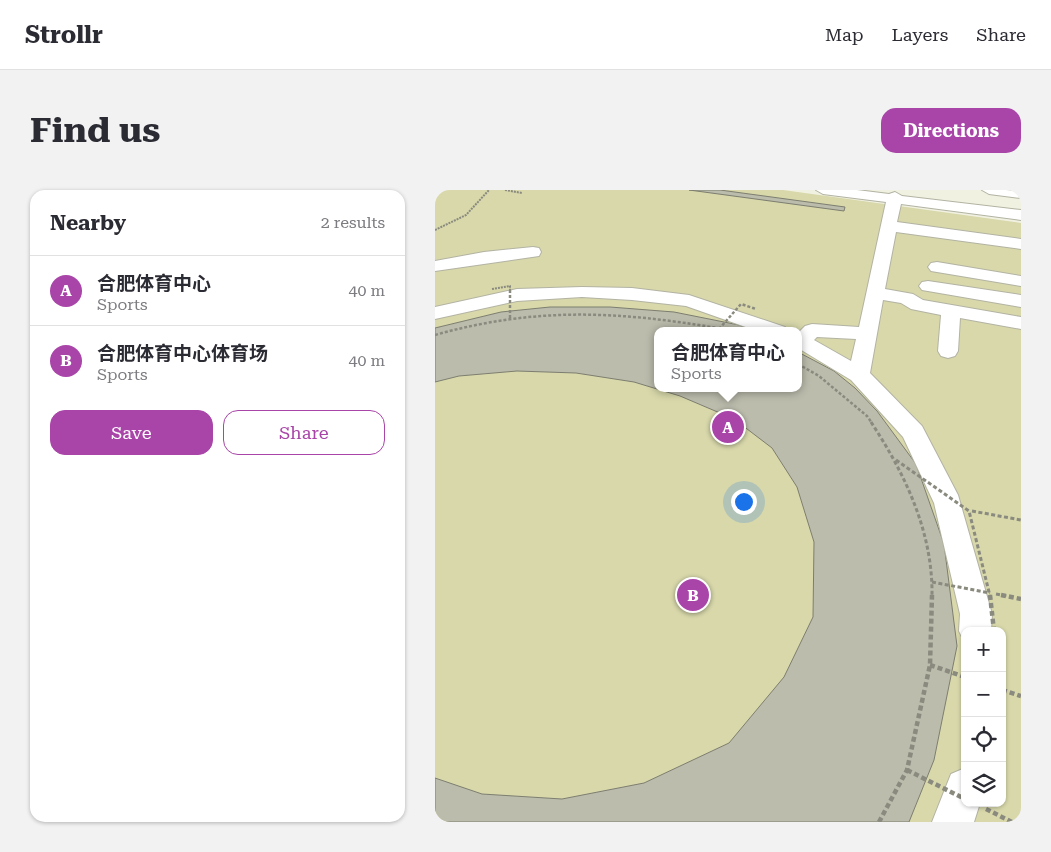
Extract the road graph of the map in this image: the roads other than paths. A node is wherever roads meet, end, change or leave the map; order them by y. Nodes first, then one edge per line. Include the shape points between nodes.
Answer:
1 (823, 190) edge
2 (989, 190) edge
3 (863, 192) edge
4 (1021, 194) edge
5 (895, 198) junction
6 (1021, 214) edge
7 (889, 226) junction
8 (953, 234) junction
9 (1021, 244) edge
10 (435, 266) edge
11 (937, 267) junction
12 (476, 276) dead end
13 (452, 280) dead end
14 (1021, 281) edge
15 (513, 282) junction
16 (927, 286) junction
17 (875, 293) junction
18 (1021, 301) edge
19 (918, 305) junction
20 (951, 311) junction
21 (435, 313) edge
22 (1021, 323) edge
23 (766, 327) edge
24 (867, 334) junction
25 (802, 344) edge
26 (802, 348) edge
27 (948, 351) dead end
28 (859, 375) junction
29 (975, 627) edge

1 - 3 street
2 - 4 street
3 - 5 street
5 - 6 street
5 - 7 street
7 - 8 street
7 - 17 street
8 - 9 street
8 - 11 street
10 - 15 street via 533,252 519,262
11 - 14 street
11 - 16 street
12 - 13 street
15 - 21 street
15 - 23 street via 689,301
16 - 18 street
16 - 19 street
17 - 19 street via 905,298
17 - 24 street
19 - 20 street
20 - 22 street
20 - 27 street
24 - 25 street via 812,330
24 - 28 street
26 - 28 street
28 - 29 street via 922,430 948,503 975,614

